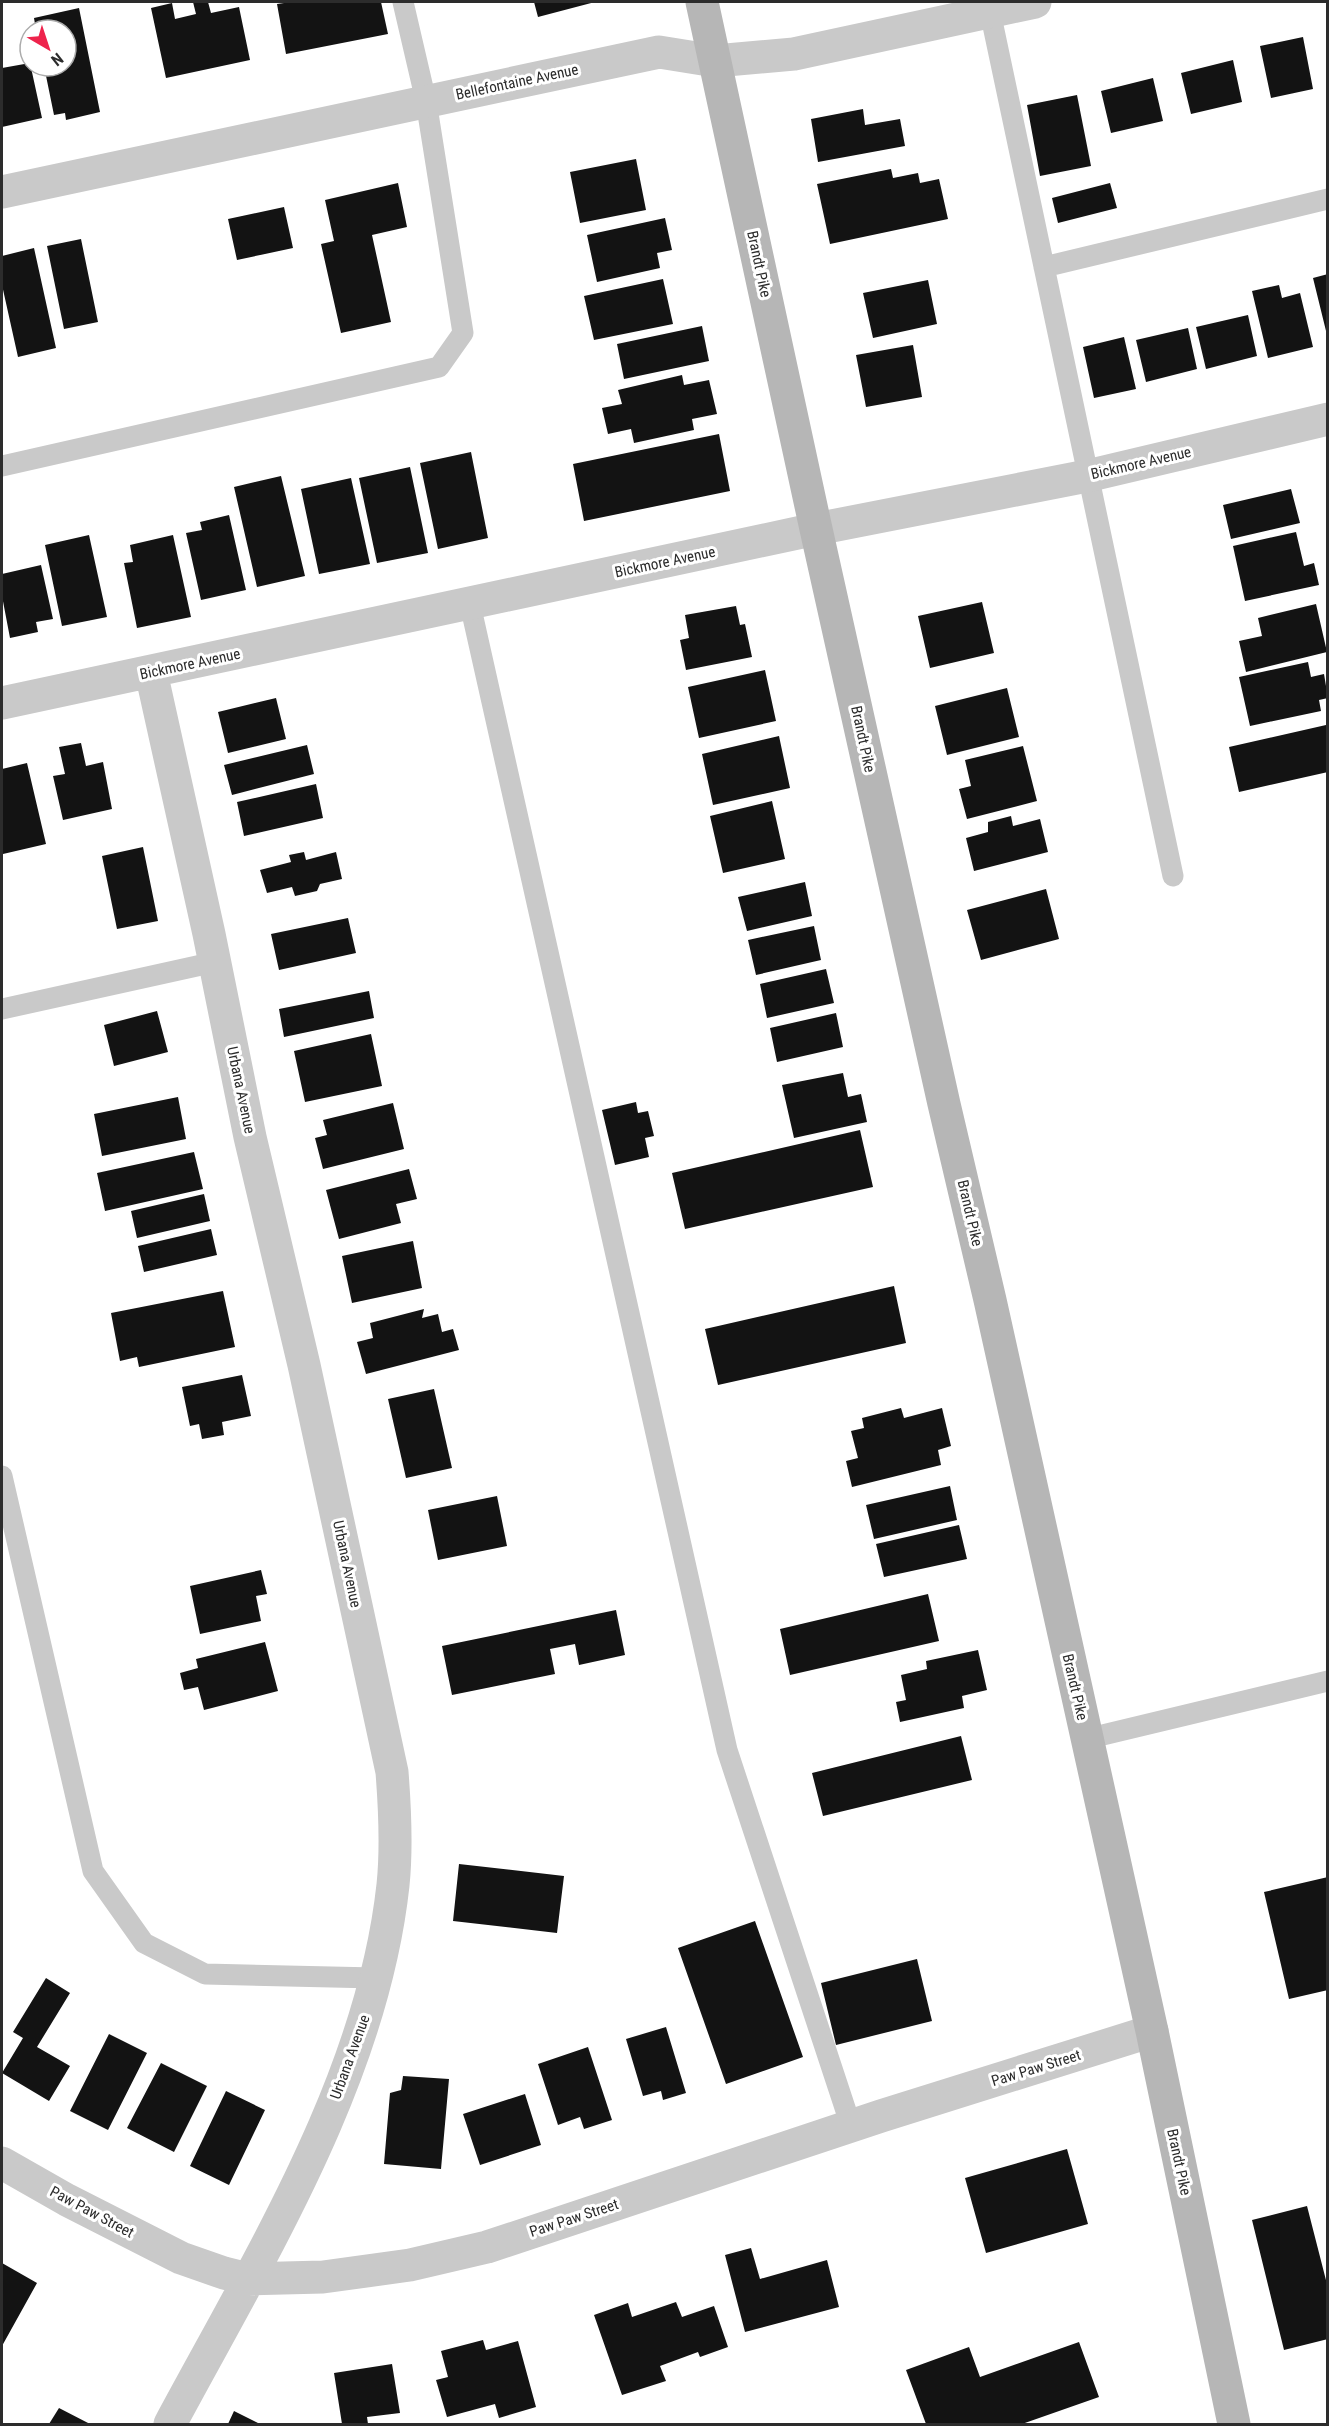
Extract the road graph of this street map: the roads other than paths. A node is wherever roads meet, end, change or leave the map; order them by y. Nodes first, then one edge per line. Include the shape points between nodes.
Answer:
1 (403, 2) edge
2 (702, 2) edge
3 (1035, 2) edge
4 (989, 6) edge
5 (715, 61) junction
6 (426, 101) junction
7 (2, 192) edge
8 (1328, 199) edge
9 (1044, 267) junction
10 (1328, 419) edge
11 (2, 466) edge
12 (1087, 476) junction
13 (816, 529) junction
14 (470, 604) junction
15 (151, 672) junction
16 (2, 704) edge
17 (1173, 876) dead end
18 (215, 962) junction
19 (2, 1010) edge
20 (2, 1476) edge
21 (1328, 1682) edge
22 (1086, 1739) junction
23 (376, 1978) junction
24 (1152, 2031) junction
25 (851, 2126) junction
26 (2, 2163) edge
27 (248, 2279) junction
28 (170, 2424) edge
29 (1234, 2424) edge

1 - 6 lane
2 - 5 main road, Brandt Pike
3 - 4 street, Bellefontaine Avenue
4 - 5 street, Bellefontaine Avenue via 794,54
4 - 9 lane
5 - 6 street, Bellefontaine Avenue via 659,52
5 - 13 main road, Brandt Pike
6 - 7 street, Bellefontaine Avenue
6 - 11 lane via 463,333 439,367
8 - 9 lane
9 - 12 lane
10 - 12 street, Bickmore Avenue
12 - 13 street, Bickmore Avenue
12 - 17 lane
13 - 14 street, Bickmore Avenue
13 - 22 main road, Brandt Pike
14 - 15 street, Bickmore Avenue
14 - 25 lane via 727,1750
15 - 16 street, Bickmore Avenue
15 - 18 street, Urbana Avenue
18 - 19 lane
18 - 23 street, Urbana Avenue via 250,1137 392,1772 396,1828 393,1886
20 - 23 lane via 93,1871 144,1943 205,1974
21 - 22 lane
22 - 24 main road, Brandt Pike
23 - 27 street, Urbana Avenue via 341,2084 298,2183
24 - 25 street, Paw Paw Street
24 - 29 main road, Brandt Pike
25 - 27 street, Paw Paw Street via 487,2247 410,2265 323,2277
26 - 27 street, Paw Paw Street via 181,2258
27 - 28 street, Urbana Avenue

